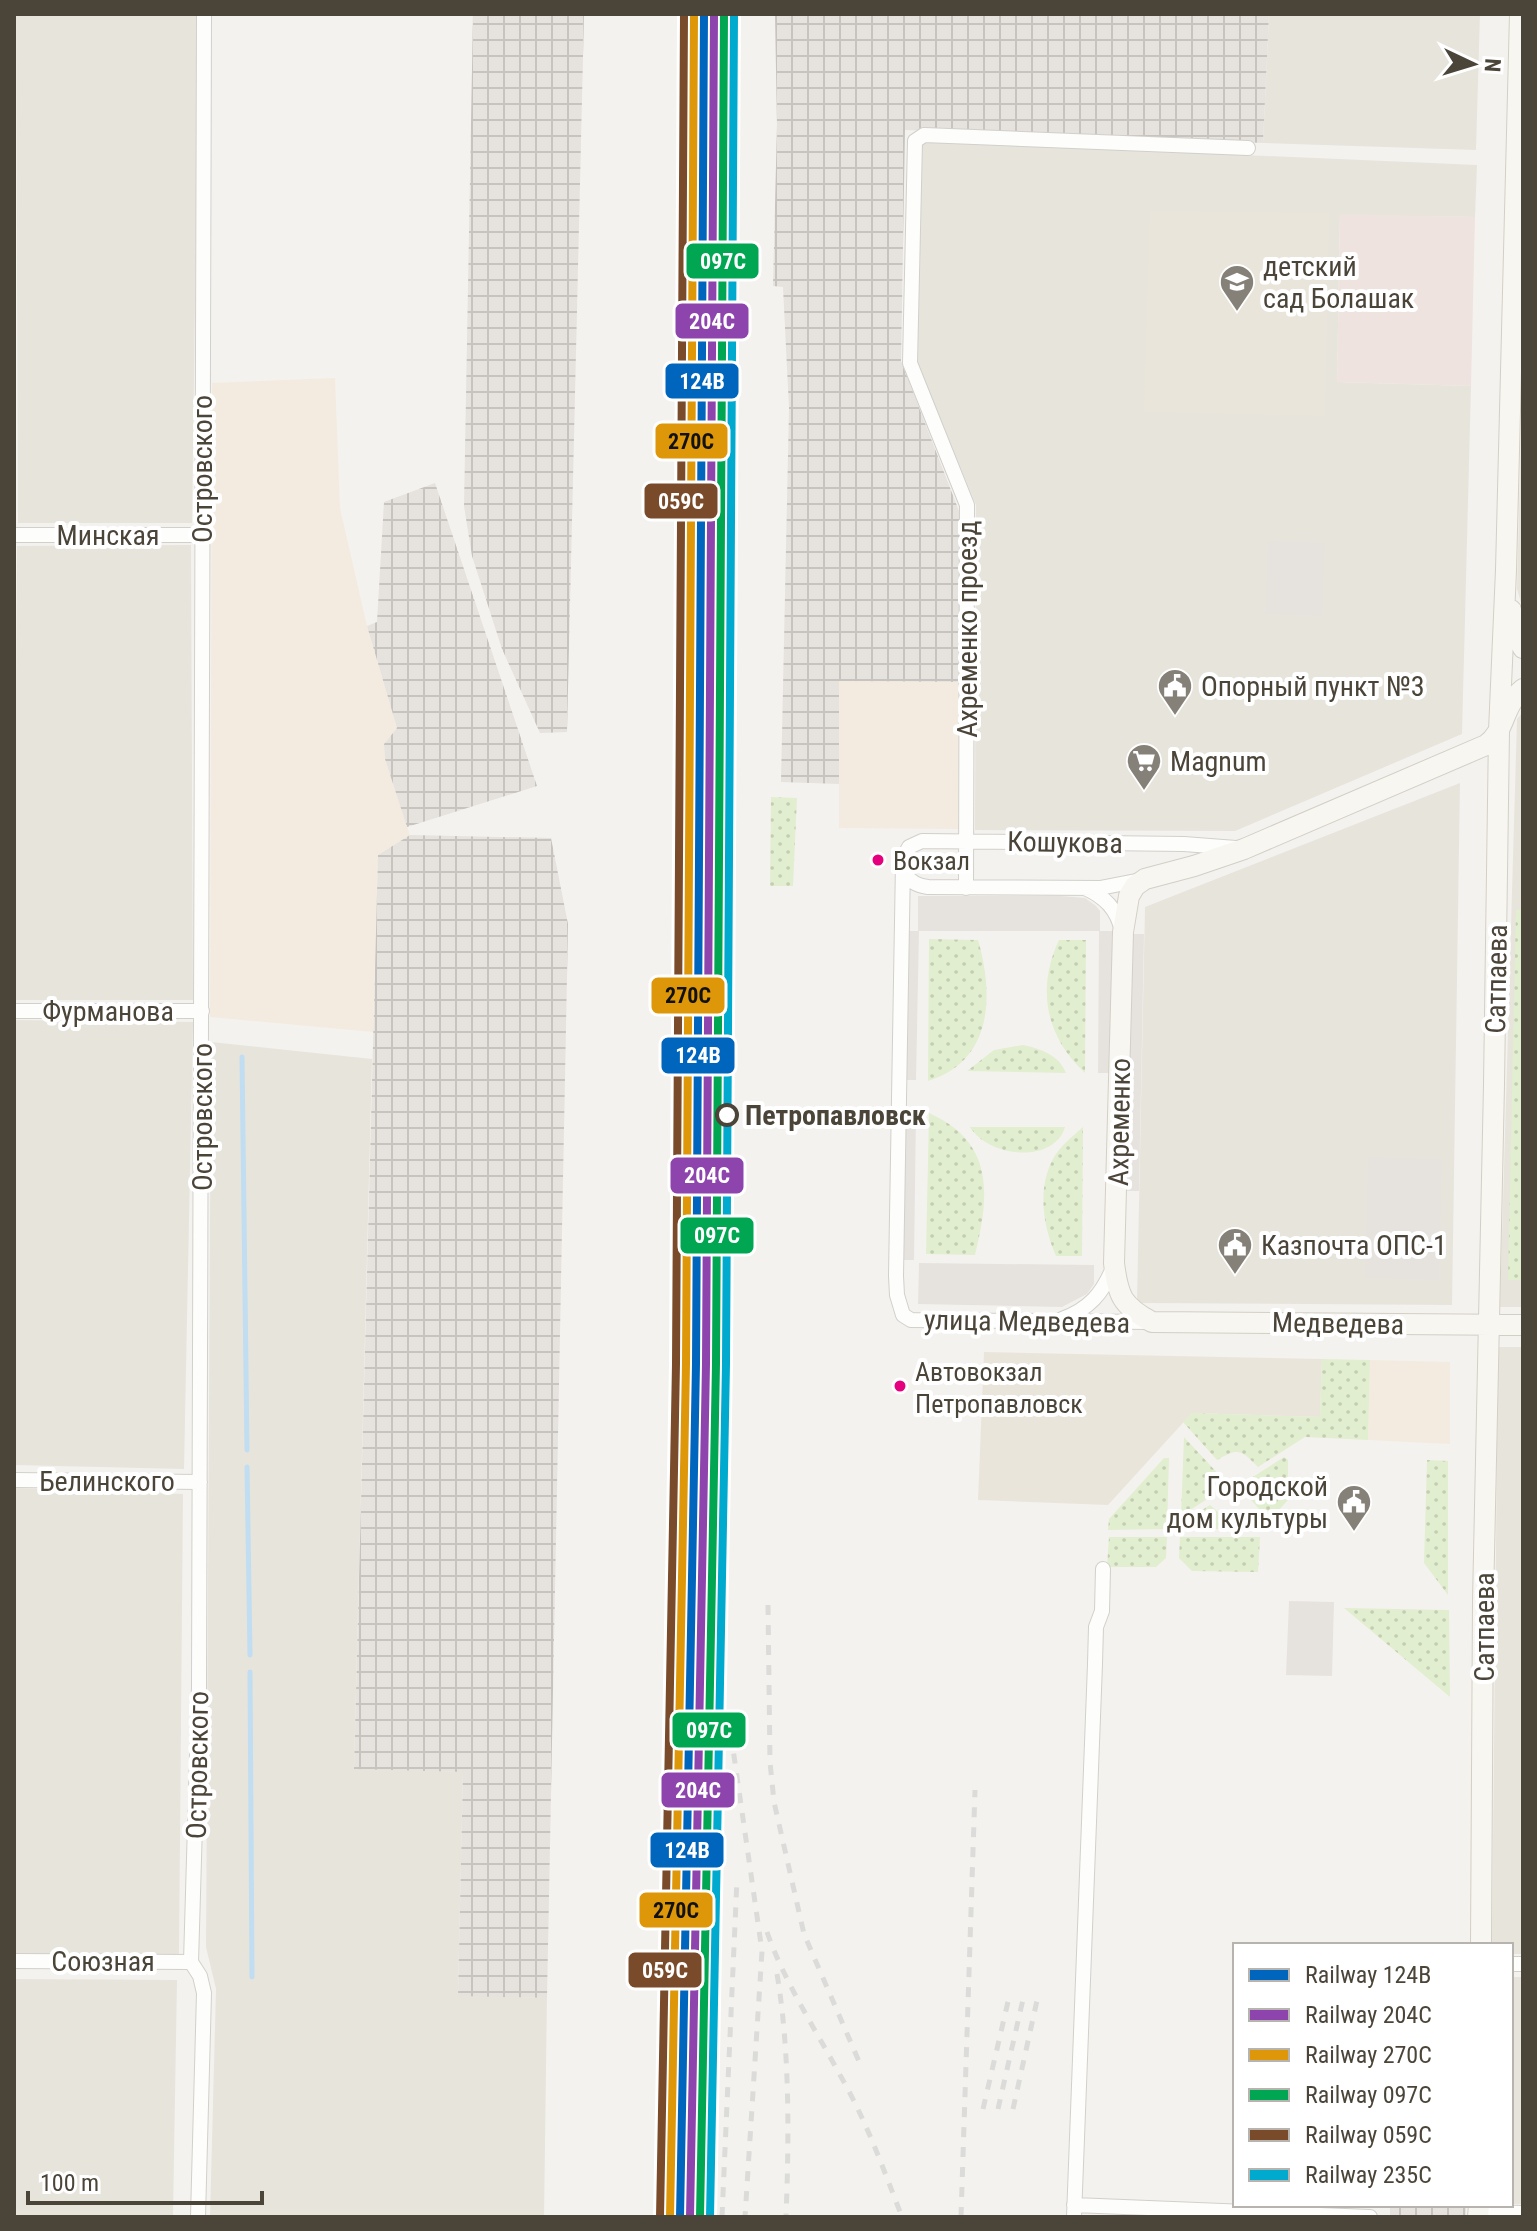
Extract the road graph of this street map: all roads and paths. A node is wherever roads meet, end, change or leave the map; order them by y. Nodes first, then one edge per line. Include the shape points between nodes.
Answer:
1 (204, 14) edge
2 (1520, 14) edge
3 (1248, 148) dead end
4 (14, 535) edge
5 (202, 535) junction
6 (1506, 579) junction
7 (1523, 648) edge
8 (1501, 652) junction
9 (1523, 680) edge
10 (1523, 689) edge
11 (1499, 731) junction
12 (966, 841) junction
13 (1244, 849) junction
14 (903, 863) junction
15 (1145, 879) junction
16 (966, 888) junction
17 (1085, 888) junction
18 (1125, 905) joint
19 (1123, 932) junction
20 (14, 1011) edge
21 (202, 1011) junction
22 (1114, 1263) junction
23 (1056, 1321) junction
24 (1152, 1322) junction
25 (1489, 1324) junction
26 (1523, 1325) edge
27 (14, 1480) edge
28 (200, 1482) junction
29 (1103, 1569) dead end
30 (1481, 1943) edge
31 (14, 1961) edge
32 (191, 1962) junction
33 (1074, 2211) edge
34 (1479, 2211) edge
35 (1523, 2213) edge
36 (198, 2217) edge
37 (1370, 2217) edge

1 - 5 street, Островского
2 - 6 street, Сатпаева
3 - 12 street, Ахременко проезд via 924,135 915,141 910,363 967,505
4 - 5 street, Минская
5 - 21 street, Островского
6 - 7 street
6 - 8 street, Сатпаева
8 - 9 street via 1510,674
8 - 11 street, Сатпаева
10 - 11 street, Кошукова via 1511,700
11 - 13 street, Кошукова via 1486,745
11 - 25 street, Сатпаева
12 - 13 street, Кошукова
12 - 14 street, Кошукова via 917,842
12 - 16 street, Ахременко проезд
13 - 15 street, Кошукова
14 - 16 street, Кошукова via 905,875 918,886
14 - 23 street, улица Медведева via 896,1276 903,1315 911,1320
15 - 17 street, Кошукова
15 - 18 street, Кошукова
16 - 17 street, Кошукова
17 - 19 street via 1112,907
18 - 19 street, Ахременко
19 - 22 street, Ахременко
20 - 21 street, Фурманова
21 - 28 street, Островского
22 - 23 street via 1096,1298
22 - 24 street, Ахременко via 1122,1300
23 - 24 street, улица Медведева
24 - 25 street, Медведева
25 - 26 street, Медведева
25 - 30 street, Сатпаева
27 - 28 street, Белинского
28 - 32 street, Островского
29 - 33 street via 1102,1611 1096,1627
31 - 32 street, Союзная
32 - 36 street, Островского via 204,1993
33 - 37 street
34 - 35 street

